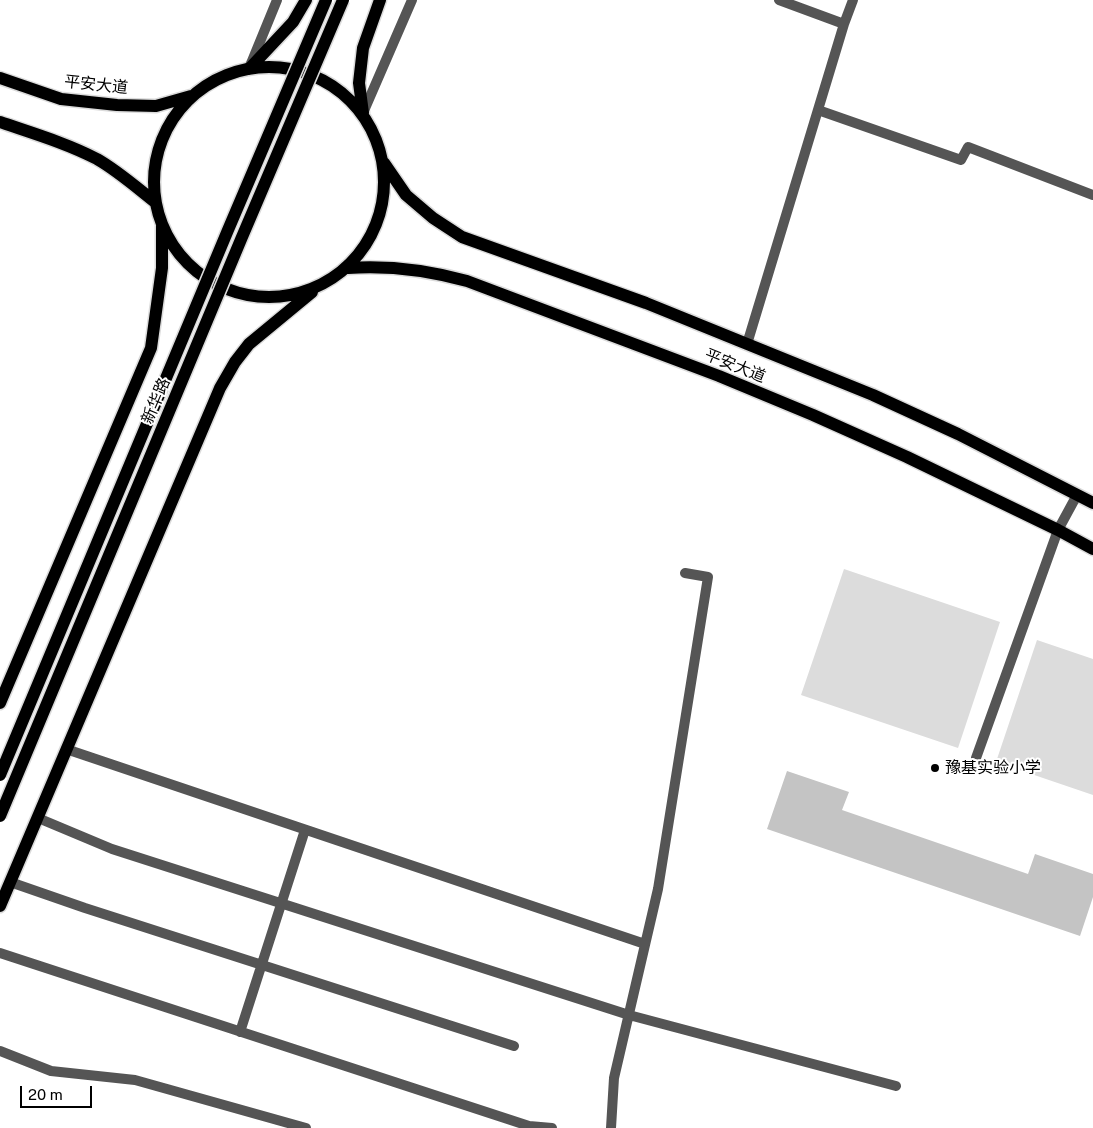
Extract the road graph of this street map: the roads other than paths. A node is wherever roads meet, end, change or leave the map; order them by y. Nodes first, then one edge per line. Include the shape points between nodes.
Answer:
1 (277, 0) edge
2 (306, 0) edge
3 (326, 0) edge
4 (343, 0) edge
5 (380, 0) edge
6 (412, 0) edge
7 (779, 0) edge
8 (853, 0) edge
9 (844, 24) junction
10 (248, 69) junction
11 (0, 78) edge
12 (191, 96) junction
13 (818, 110) junction
14 (363, 113) junction
15 (0, 122) edge
16 (384, 163) junction
17 (1093, 195) edge
18 (155, 202) junction
19 (162, 226) junction
20 (348, 268) junction
21 (319, 287) junction
22 (747, 344) junction
23 (1077, 495) junction
24 (1093, 503) edge
25 (1058, 530) junction
26 (1093, 549) edge
27 (686, 573) dead end
28 (0, 703) edge
29 (66, 749) junction
30 (976, 758) dead end
31 (0, 775) edge
32 (0, 816) edge
33 (38, 818) junction
34 (305, 830) junction
35 (10, 882) junction
36 (281, 903) junction
37 (0, 906) edge
38 (645, 944) junction
39 (0, 953) edge
40 (261, 965) junction
41 (629, 1015) junction
42 (240, 1032) junction
43 (514, 1046) dead end
44 (0, 1051) edge
45 (896, 1086) dead end
46 (306, 1128) edge
47 (552, 1128) edge
48 (611, 1128) edge

1 - 10 street
2 - 10 main road via 292,22
3 - 31 main road, 新华路, bridge
4 - 32 main road, 新华路, bridge
5 - 14 main road via 363,48 358,83
6 - 14 street
7 - 9 street
8 - 9 street
9 - 13 street
10 - 12 main road via 213,80
10 - 14 main road via 273,66 308,72 338,88
11 - 12 main road, 平安大道 via 61,99 117,105 156,106
12 - 18 main road via 172,118 159,145 154,173
13 - 17 street via 962,160 968,148
13 - 22 street
14 - 16 main road via 376,137
15 - 18 main road via 98,160
16 - 20 main road via 384,201 372,238
16 - 22 main road, 平安大道 via 406,195 462,237
18 - 19 main road
19 - 21 main road via 178,253 194,269 228,290 266,297 290,296
19 - 28 main road via 161,276 151,348
20 - 21 main road
20 - 25 main road, 平安大道 via 377,266 433,272 467,281 813,414
21 - 29 main road via 249,344 220,388
22 - 23 main road, 平安大道 via 958,434
23 - 24 main road, 平安大道
23 - 25 street
25 - 26 main road, 平安大道
25 - 30 street
27 - 38 street via 708,577 658,889
29 - 33 main road
29 - 34 street
33 - 35 main road
33 - 36 street via 112,849
34 - 36 street
34 - 38 street
35 - 37 main road
35 - 40 street
36 - 40 street
36 - 41 street
38 - 41 street
39 - 42 street
40 - 42 street
40 - 43 street
41 - 45 street
41 - 48 street via 614,1078
42 - 47 street via 529,1126
44 - 46 street via 51,1071 135,1080

